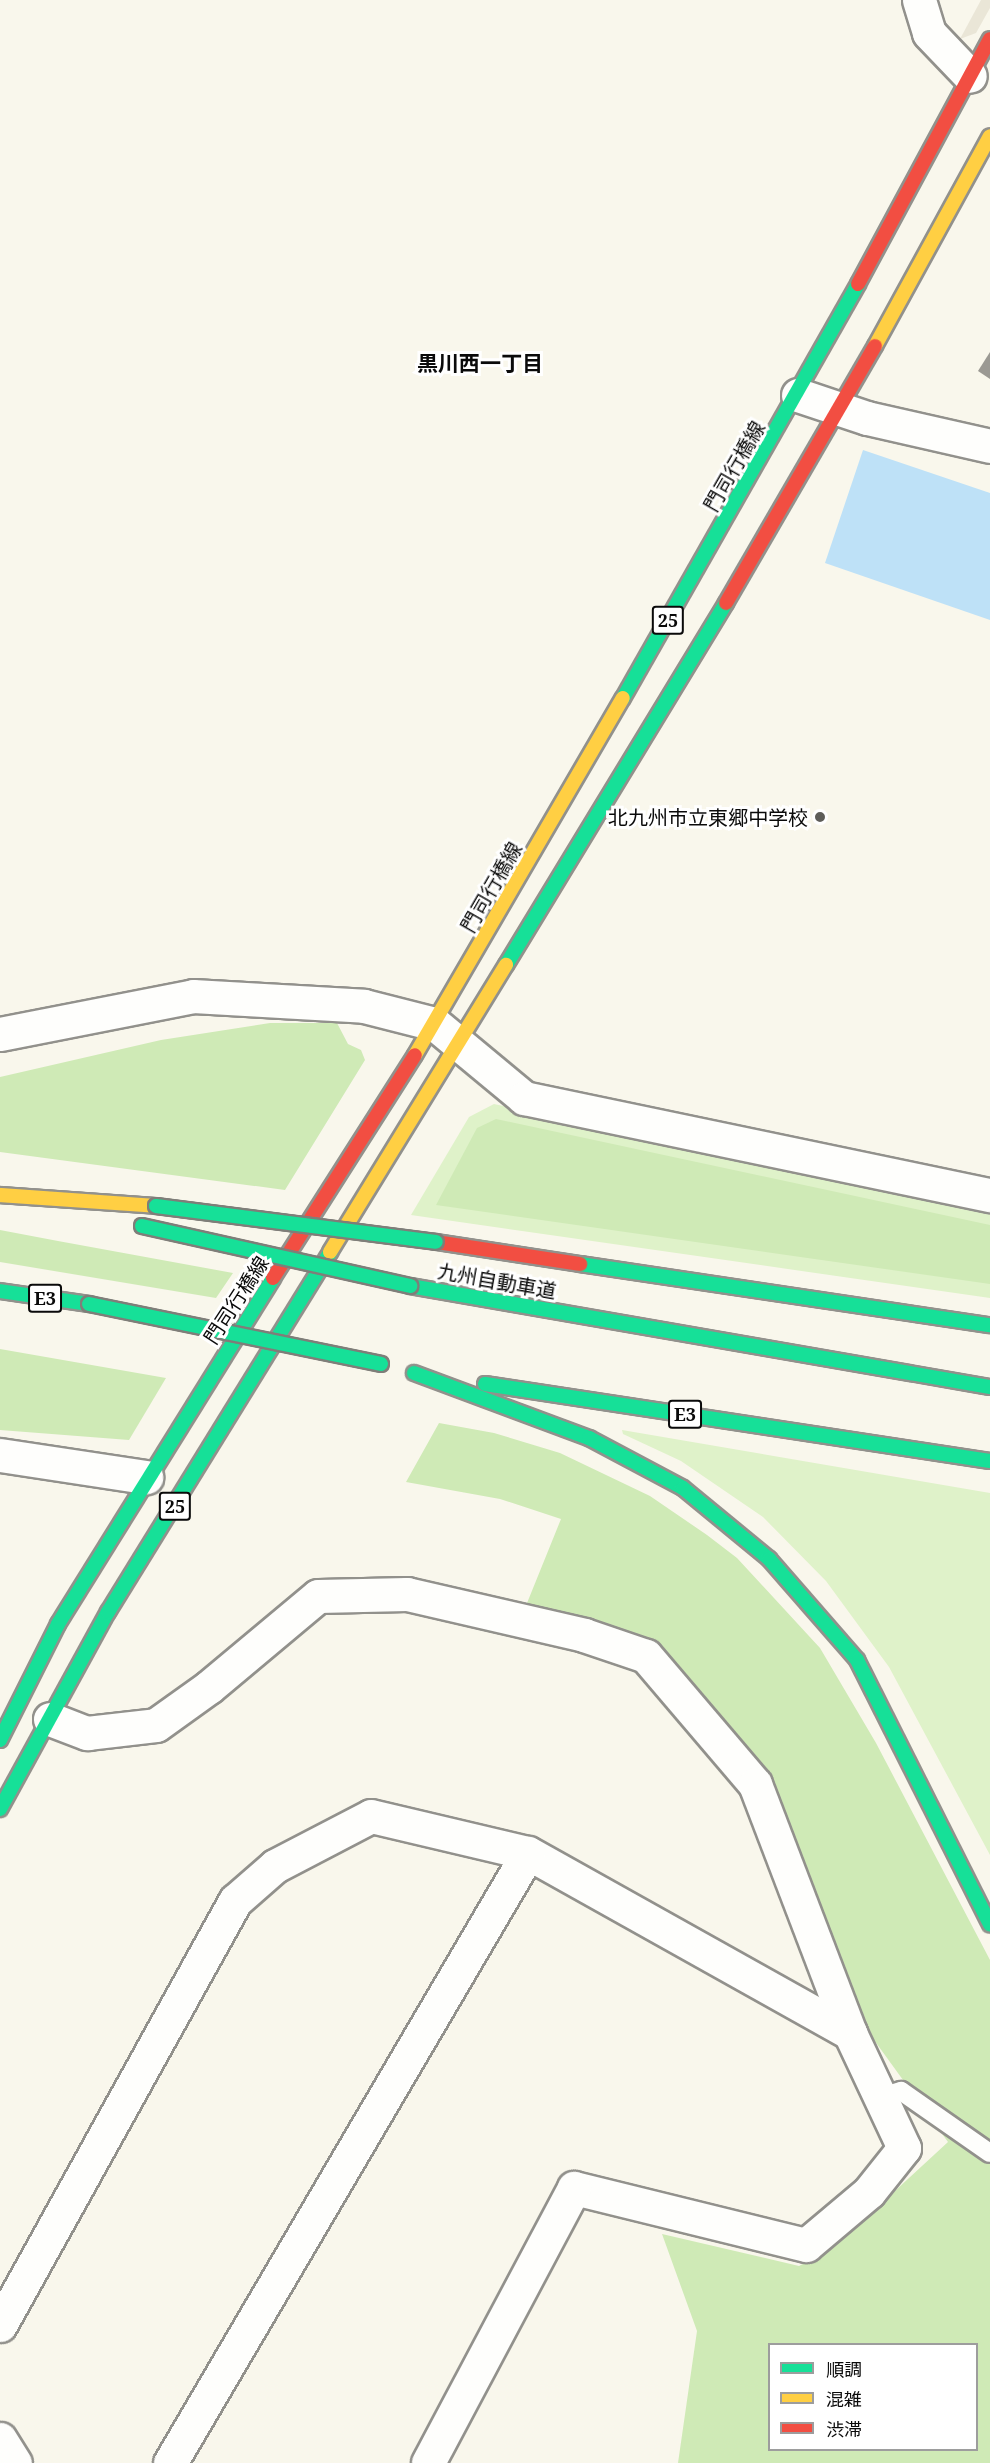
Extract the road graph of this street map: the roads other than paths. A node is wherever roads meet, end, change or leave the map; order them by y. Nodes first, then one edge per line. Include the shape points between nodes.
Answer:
1 (919, 0) edge
2 (990, 39) edge
3 (970, 76) junction
4 (990, 136) edge
5 (798, 395) junction
6 (840, 410) junction
7 (990, 446) edge
8 (435, 1024) junction
9 (0, 1034) edge
10 (461, 1044) junction
11 (990, 1195) edge
12 (0, 1197) edge
13 (88, 1216) dead end
14 (137, 1225) dead end
15 (0, 1291) edge
16 (990, 1325) edge
17 (397, 1369) junction
18 (990, 1388) edge
19 (0, 1455) edge
20 (990, 1461) edge
21 (146, 1477) junction
22 (50, 1719) junction
23 (0, 1740) edge
24 (0, 1809) edge
25 (528, 1853) junction
26 (990, 1924) edge
27 (850, 2033) junction
28 (881, 2097) junction
29 (990, 2153) edge
30 (0, 2325) edge
31 (0, 2439) edge
32 (15, 2463) edge
33 (170, 2463) edge
34 (428, 2463) edge

1 - 3 street via 929,33
2 - 3 main road, 門司行橋線 / 25
3 - 5 main road, 門司行橋線 / 25
4 - 6 main road, 25
5 - 6 street
5 - 8 main road, 門司行橋線 / 25
6 - 7 street
6 - 10 main road, 25
8 - 9 street via 364,1006 194,996
8 - 10 street
8 - 21 main road, 門司行橋線 / 25
10 - 11 street via 524,1098
10 - 22 main road, 25 via 108,1612
12 - 13 main road
12 - 16 main road, bridge via 156,1206 436,1242
14 - 18 main road, 九州自動車道, bridge via 410,1286
15 - 17 main road, E3, bridge via 89,1305
17 - 20 main road, E3
17 - 26 main road via 589,1438 683,1488 769,1559 857,1660
19 - 21 street
21 - 23 main road, 門司行橋線 / 25 via 58,1624
22 - 24 main road, 25
22 - 27 street via 87,1733 156,1725 209,1687 318,1596 407,1594 584,1635 646,1656 755,1784
25 - 27 street
25 - 30 street via 371,1816 275,1866 235,1901
25 - 33 street
27 - 28 street
28 - 29 lane via 901,2091
28 - 34 street via 904,2148 869,2192 806,2245 574,2188
31 - 32 street

